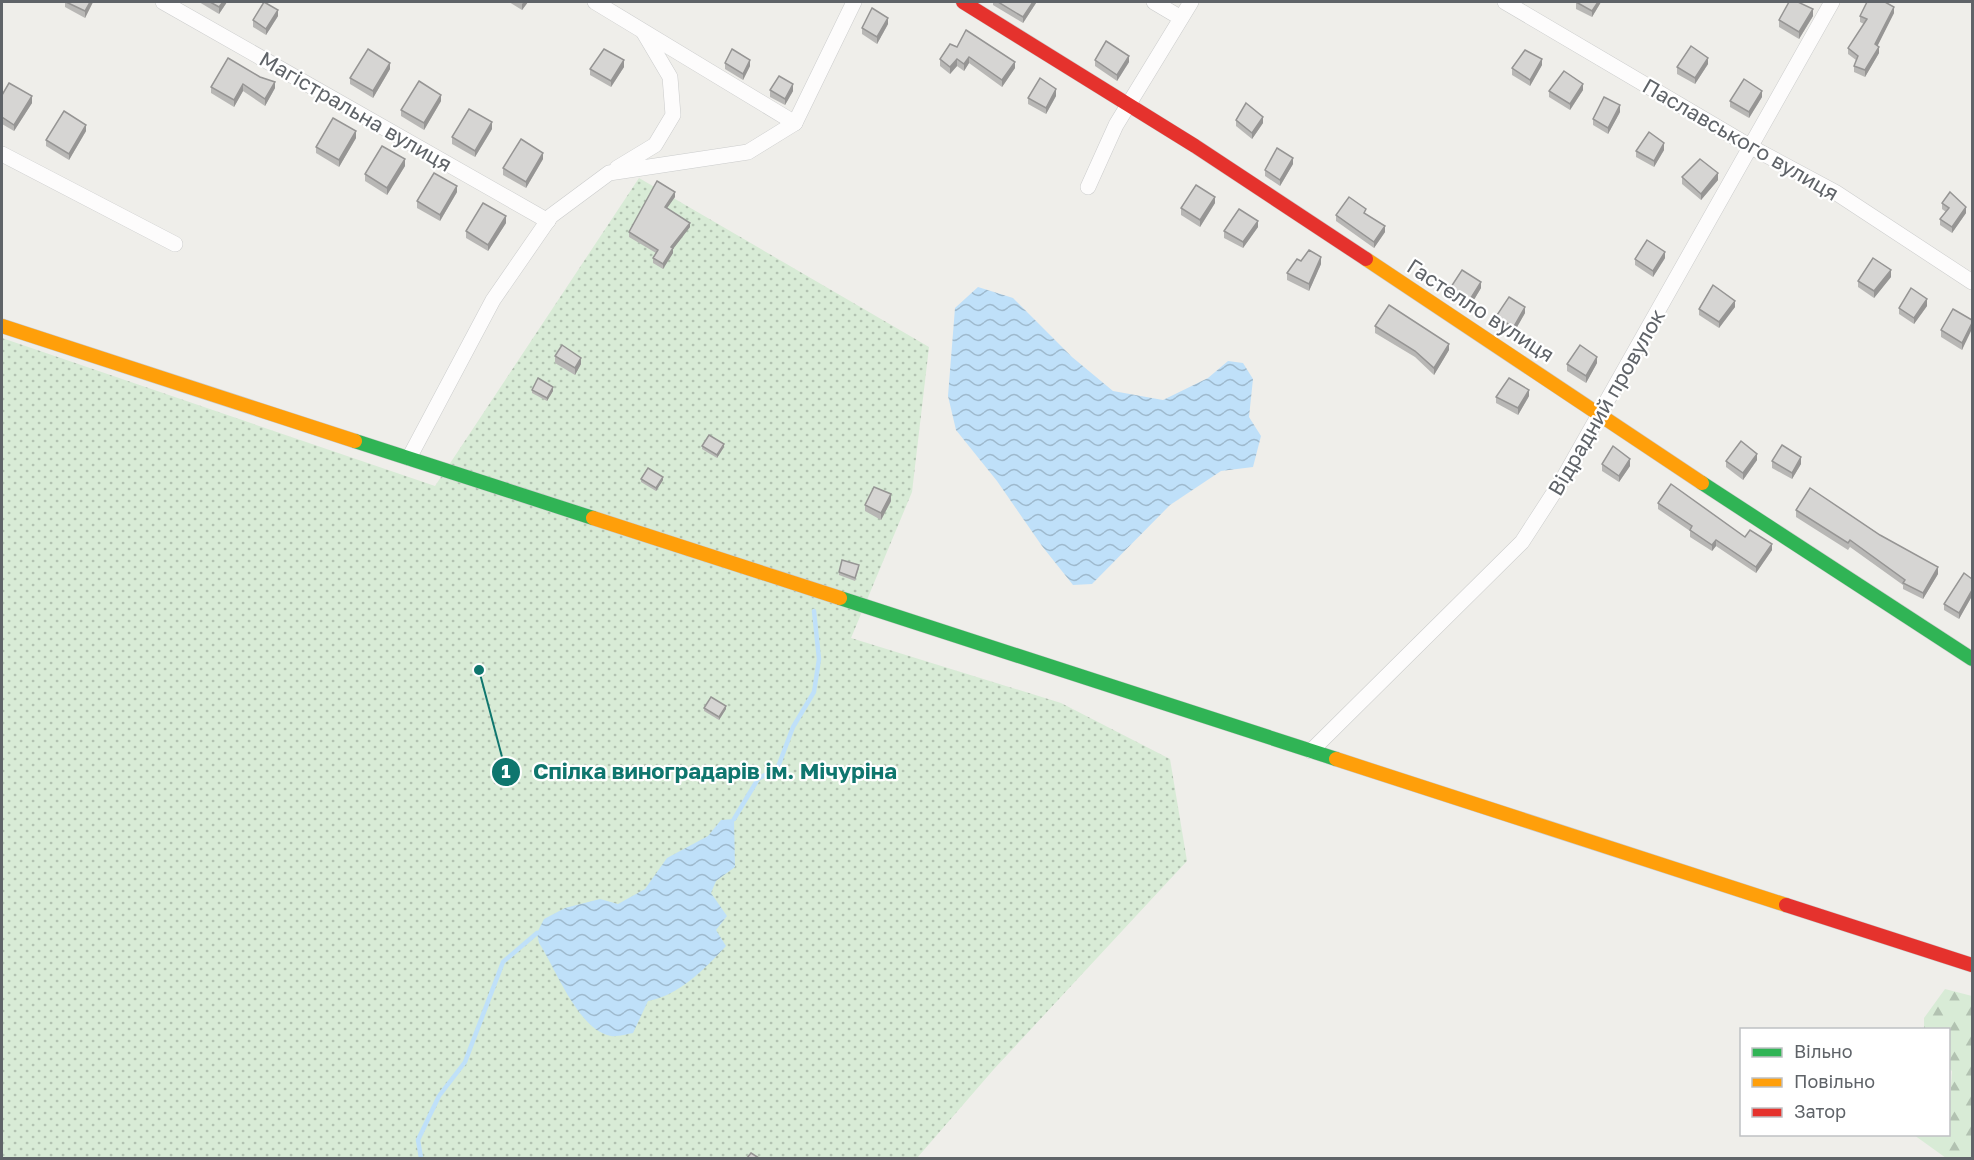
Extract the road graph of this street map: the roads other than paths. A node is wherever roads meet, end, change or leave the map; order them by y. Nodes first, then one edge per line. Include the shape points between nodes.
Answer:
1 (163, 2) edge
2 (595, 2) edge
3 (854, 2) edge
4 (963, 2) edge
5 (1154, 2) edge
6 (1191, 2) edge
7 (1505, 2) edge
8 (1832, 2) edge
9 (1181, 18) junction
10 (643, 31) junction
11 (1128, 105) junction
12 (795, 123) junction
13 (1751, 147) junction
14 (2, 154) edge
15 (609, 173) junction
16 (1088, 187) dead end
17 (548, 221) junction
18 (175, 244) dead end
19 (1972, 282) edge
20 (2, 326) edge
21 (1600, 413) junction
22 (409, 458) junction
23 (1972, 659) edge
24 (1311, 751) junction
25 (1972, 965) edge

1 - 17 street, Магістральна вулиця
2 - 10 street
3 - 12 street
4 - 11 main road, Гастелло вулиця
5 - 9 street
6 - 9 street
7 - 13 street, Паславського вулиця
8 - 13 street, Відрадний провулок
9 - 11 street
10 - 12 street
10 - 15 street via 670,77 673,116 655,145
11 - 16 street
11 - 21 main road, Гастелло вулиця
12 - 15 street via 748,152
13 - 19 street, Паславського вулиця via 1835,192
13 - 21 street, Відрадний провулок
14 - 18 street
15 - 17 street
17 - 22 street via 493,300
20 - 22 main road
21 - 23 main road, Гастелло вулиця
21 - 24 street, Відрадний провулок via 1522,542
22 - 24 main road
24 - 25 main road

